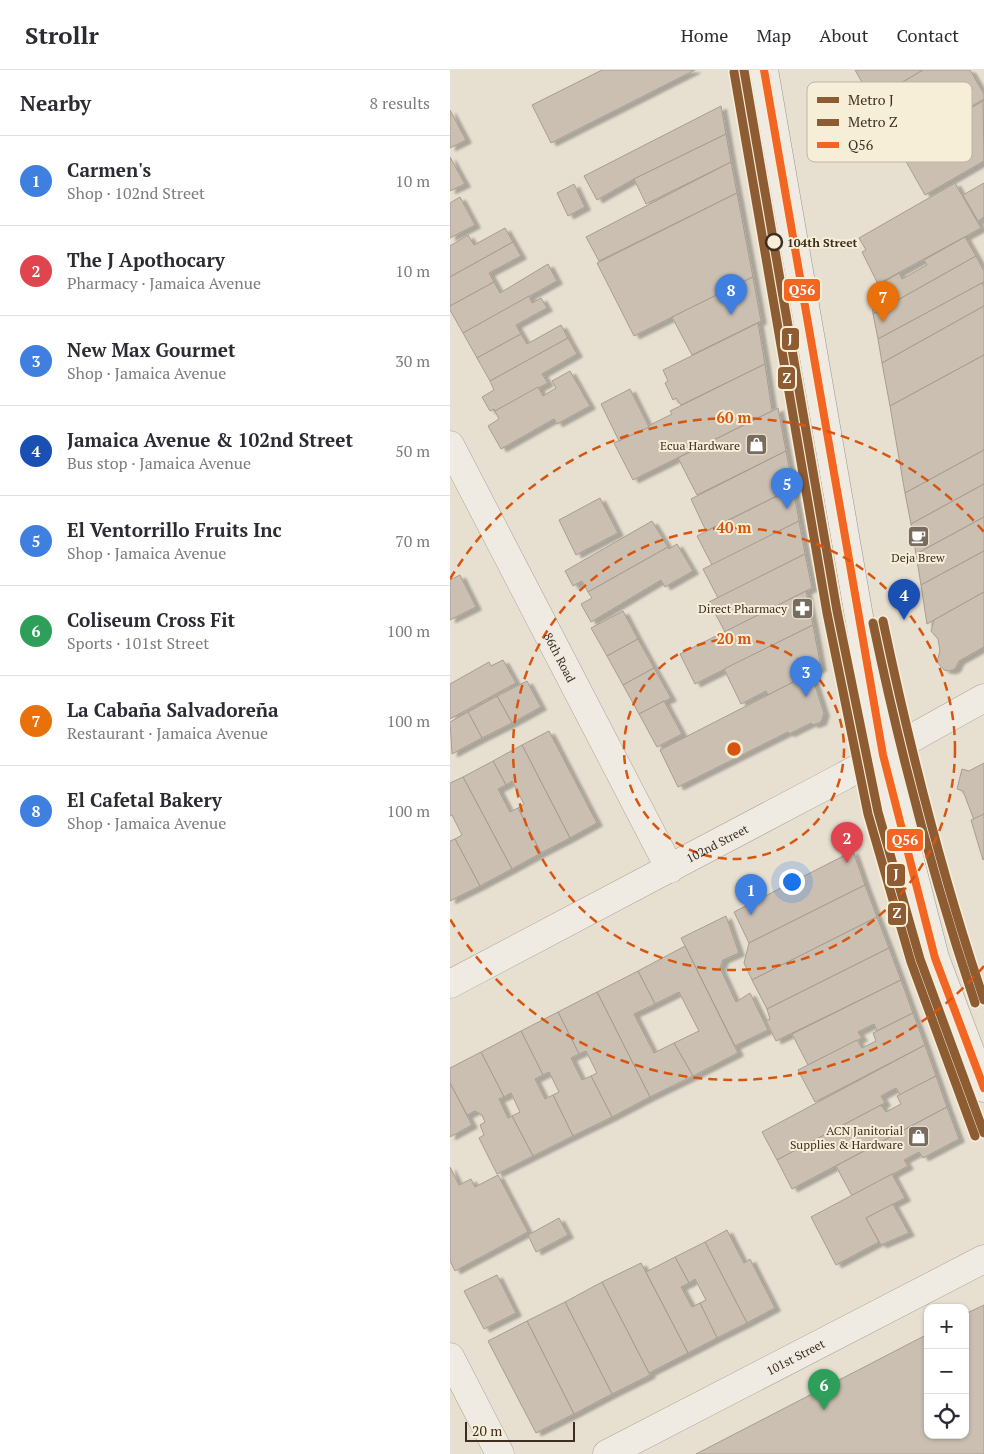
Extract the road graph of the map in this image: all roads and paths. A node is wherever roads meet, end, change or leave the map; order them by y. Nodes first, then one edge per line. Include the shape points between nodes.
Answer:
1 (764, 70) edge
2 (450, 445) edge
3 (984, 698) edge
4 (883, 755) junction
5 (670, 869) junction
6 (450, 984) edge
7 (984, 1088) edge
8 (984, 1259) edge
9 (450, 1358) edge
10 (500, 1454) edge
11 (607, 1454) edge

1 - 4 street
2 - 5 street, 86th Road
3 - 4 street, 102nd Street
4 - 5 street, 102nd Street
4 - 7 street via 935,958
5 - 6 street, 102nd Street
8 - 11 street, 101st Street
9 - 10 street

